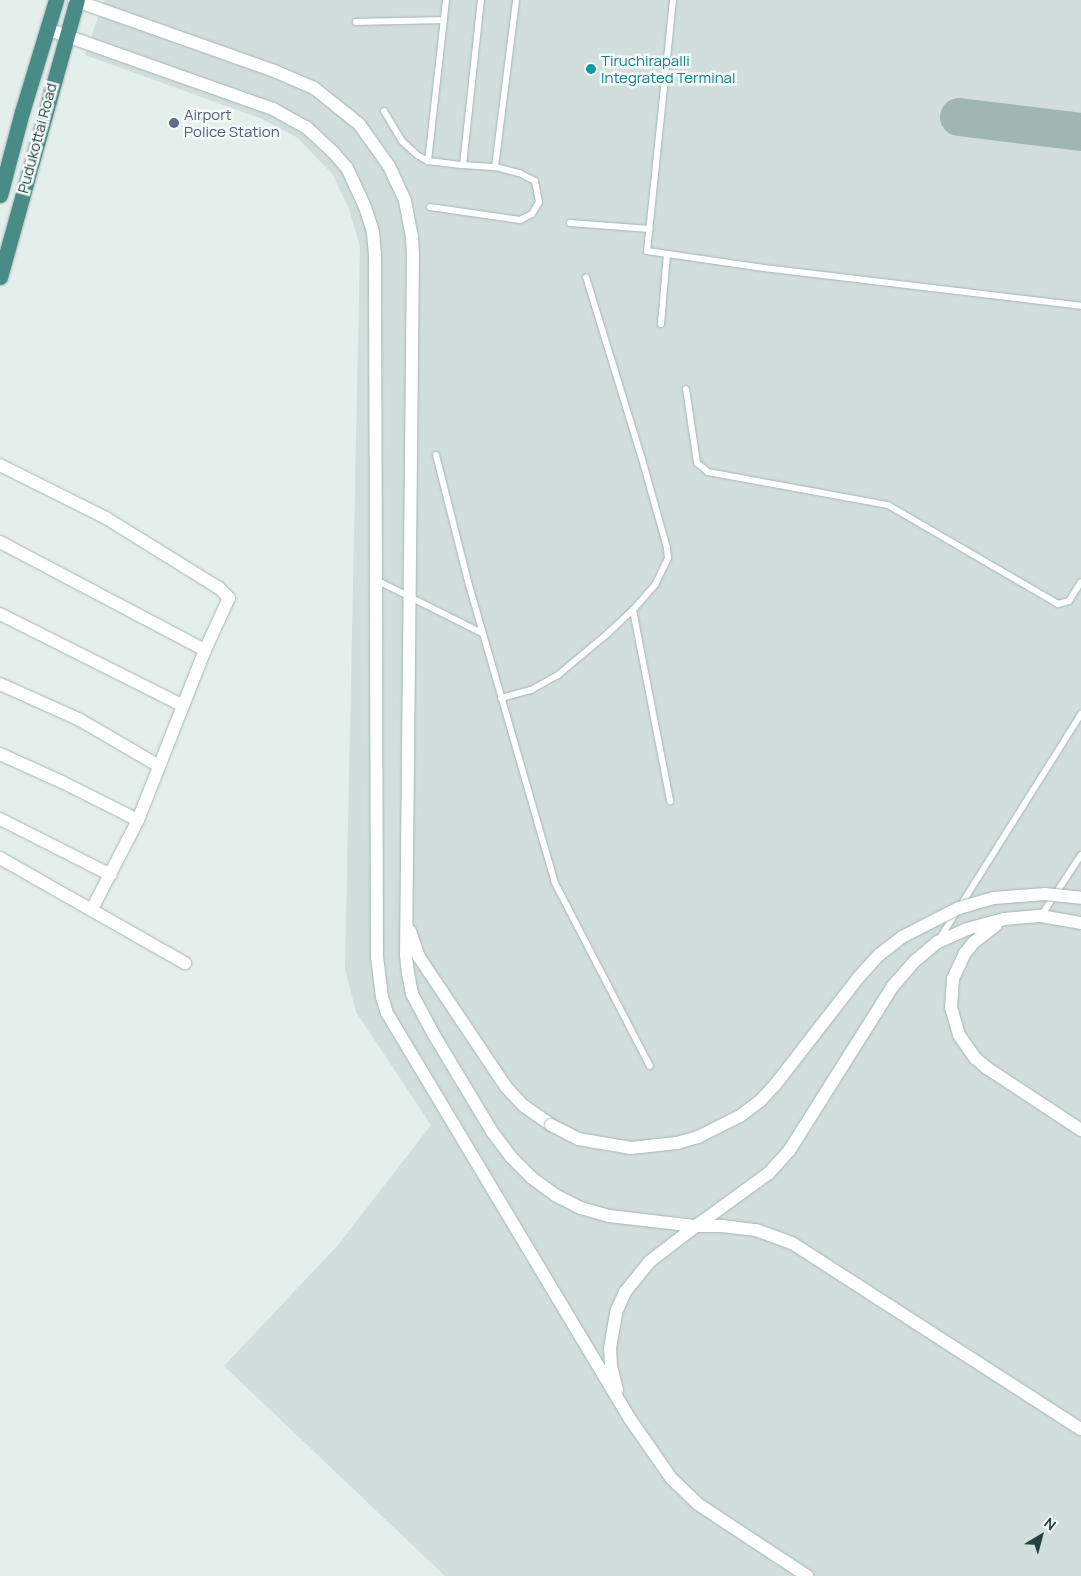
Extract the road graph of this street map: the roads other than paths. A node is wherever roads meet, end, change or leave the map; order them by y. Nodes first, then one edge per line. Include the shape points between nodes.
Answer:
1 (56, 0) edge
2 (76, 0) edge
3 (446, 0) edge
4 (481, 0) edge
5 (516, 0) edge
6 (672, 0) edge
7 (444, 20) junction
8 (356, 22) dead end
9 (48, 29) junction
10 (66, 34) junction
11 (384, 111) dead end
12 (428, 161) junction
13 (463, 165) junction
14 (495, 167) junction
15 (0, 194) edge
16 (430, 207) dead end
17 (570, 223) dead end
18 (650, 229) junction
19 (667, 254) junction
20 (0, 277) edge
21 (586, 278) dead end
22 (1081, 306) edge
23 (661, 324) dead end
24 (686, 389) dead end
25 (436, 455) dead end
26 (0, 465) edge
27 (0, 542) edge
28 (376, 580) junction
29 (1081, 582) edge
30 (410, 596) junction
31 (633, 610) junction
32 (0, 614) edge
33 (482, 633) junction
34 (205, 650) junction
35 (0, 684) edge
36 (501, 698) junction
37 (182, 705) junction
38 (1081, 714) edge
39 (0, 754) edge
40 (159, 766) junction
41 (670, 801) dead end
42 (0, 819) edge
43 (138, 820) junction
44 (1081, 855) edge
45 (0, 858) edge
46 (111, 875) junction
47 (1081, 898) edge
48 (407, 906) junction
49 (92, 910) junction
50 (1036, 916) junction
51 (1081, 923) edge
52 (938, 942) junction
53 (186, 963) dead end
54 (650, 1066) dead end
55 (1081, 1130) edge
56 (696, 1226) junction
57 (630, 1420) junction
58 (1081, 1429) edge
59 (807, 1576) edge

1 - 9 highway, Pudukottai Road
2 - 10 highway, Pudukottai Road
2 - 30 street via 314,88 358,124 389,166 405,201 413,254
3 - 7 lane
4 - 13 lane
5 - 14 lane
6 - 18 lane
7 - 8 lane
7 - 12 lane
9 - 10 street
9 - 15 highway, Pudukottai Road
10 - 20 highway, Pudukottai Road
10 - 28 street via 273,109 306,127 347,168 365,207 373,232 375,254
11 - 12 lane via 402,141
12 - 13 lane
13 - 14 lane
14 - 16 lane via 536,181 539,202 532,214 520,220
17 - 18 lane
18 - 19 lane via 647,251
19 - 22 lane
19 - 23 lane
21 - 31 lane via 667,548 668,558 661,576
24 - 29 lane via 696,463 708,472 888,505 1058,604 1069,602
25 - 33 lane
26 - 34 street via 106,518 219,588 229,598
27 - 34 street
28 - 30 lane
28 - 57 street via 377,957 382,997 399,1035
30 - 33 lane
30 - 48 street
31 - 36 lane via 558,675 531,690
31 - 41 lane
32 - 37 street
33 - 36 lane
34 - 37 street
35 - 40 street via 80,720
36 - 54 lane via 555,883
37 - 40 street
38 - 52 lane
39 - 43 street
40 - 43 street
42 - 46 street
43 - 46 street
44 - 50 lane
45 - 49 street
46 - 49 street
47 - 48 street, bridge via 1045,894 994,898 959,908 902,937 879,954 858,978 776,1085 760,1101 740,1116 698,1136 677,1143 631,1148 578,1138 551,1125 524,1106 506,1087 419,957 412,939
48 - 56 street via 406,955 412,994 511,1157 547,1189 581,1208 609,1216
49 - 53 street
50 - 51 street
50 - 52 street via 1004,919 967,929
50 - 55 street via 1012,919 993,927 965,953 953,979 954,1022 975,1058
52 - 56 street via 893,986 789,1151 769,1173
56 - 57 street via 649,1262 625,1292 617,1310 612,1329 611,1366 615,1386
56 - 58 street via 756,1230 792,1243
57 - 59 street via 683,1492

